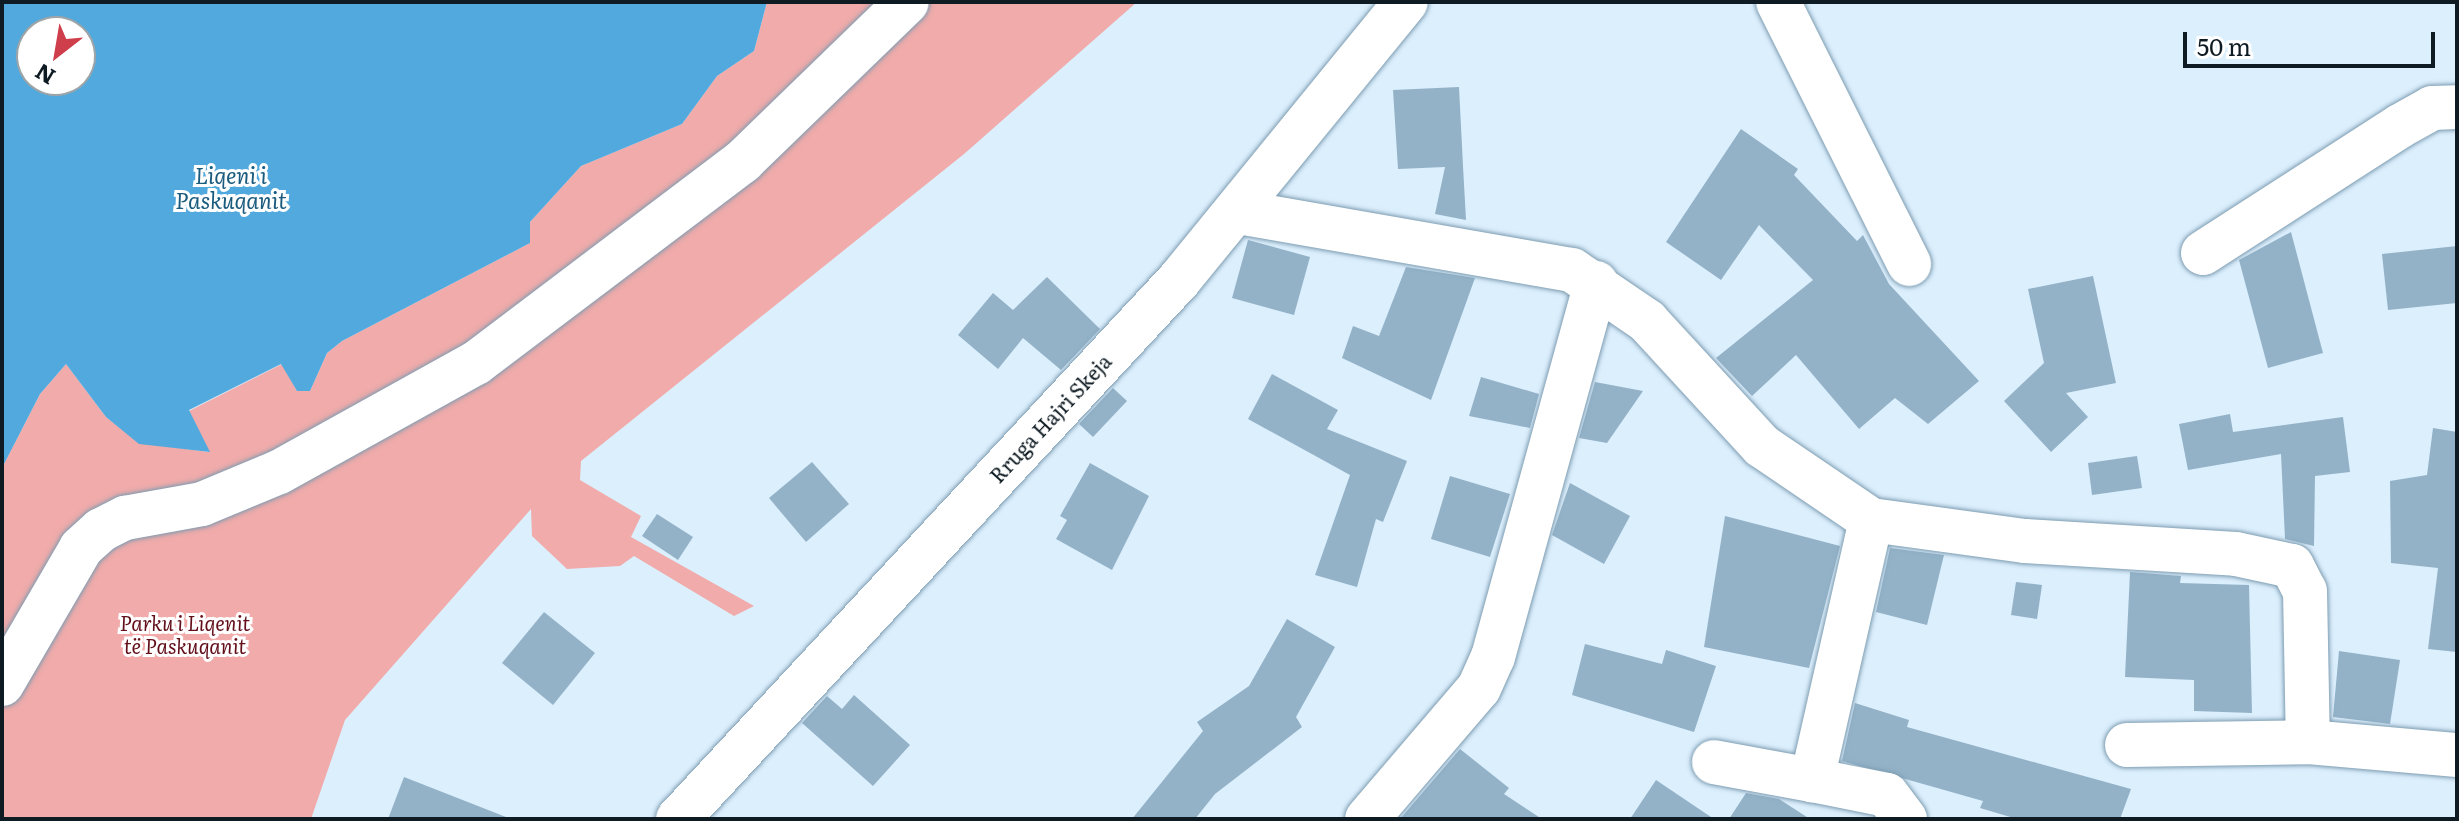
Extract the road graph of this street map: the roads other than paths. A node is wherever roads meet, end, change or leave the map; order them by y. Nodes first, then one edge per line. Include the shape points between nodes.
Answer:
1 (907, 2) edge
2 (1406, 2) edge
3 (1778, 2) edge
4 (2457, 107) edge
5 (1239, 212) junction
6 (2203, 253) dead end
7 (1909, 264) dead end
8 (1596, 283) junction
9 (1871, 520) junction
10 (2, 684) edge
11 (2308, 742) junction
12 (2127, 745) dead end
13 (2457, 755) edge
14 (1714, 762) dead end
15 (1812, 780) junction
16 (678, 819) edge
17 (1367, 819) edge
18 (1905, 819) edge

1 - 10 street via 743,161 476,363 279,472 202,504 125,518 101,530 81,548
2 - 5 street, Rruga Hajri Skeja
3 - 7 street
4 - 6 street via 2432,108 2400,126
5 - 8 street via 1527,260
5 - 16 street, Rruga Hajri Skeja
8 - 9 street via 1647,321 1762,446
8 - 17 street via 1515,594 1488,667 1479,688
9 - 11 street via 2025,541 2236,554 2292,566 2305,591
9 - 15 street
11 - 12 street
11 - 13 street
14 - 15 street
15 - 18 street via 1887,795

